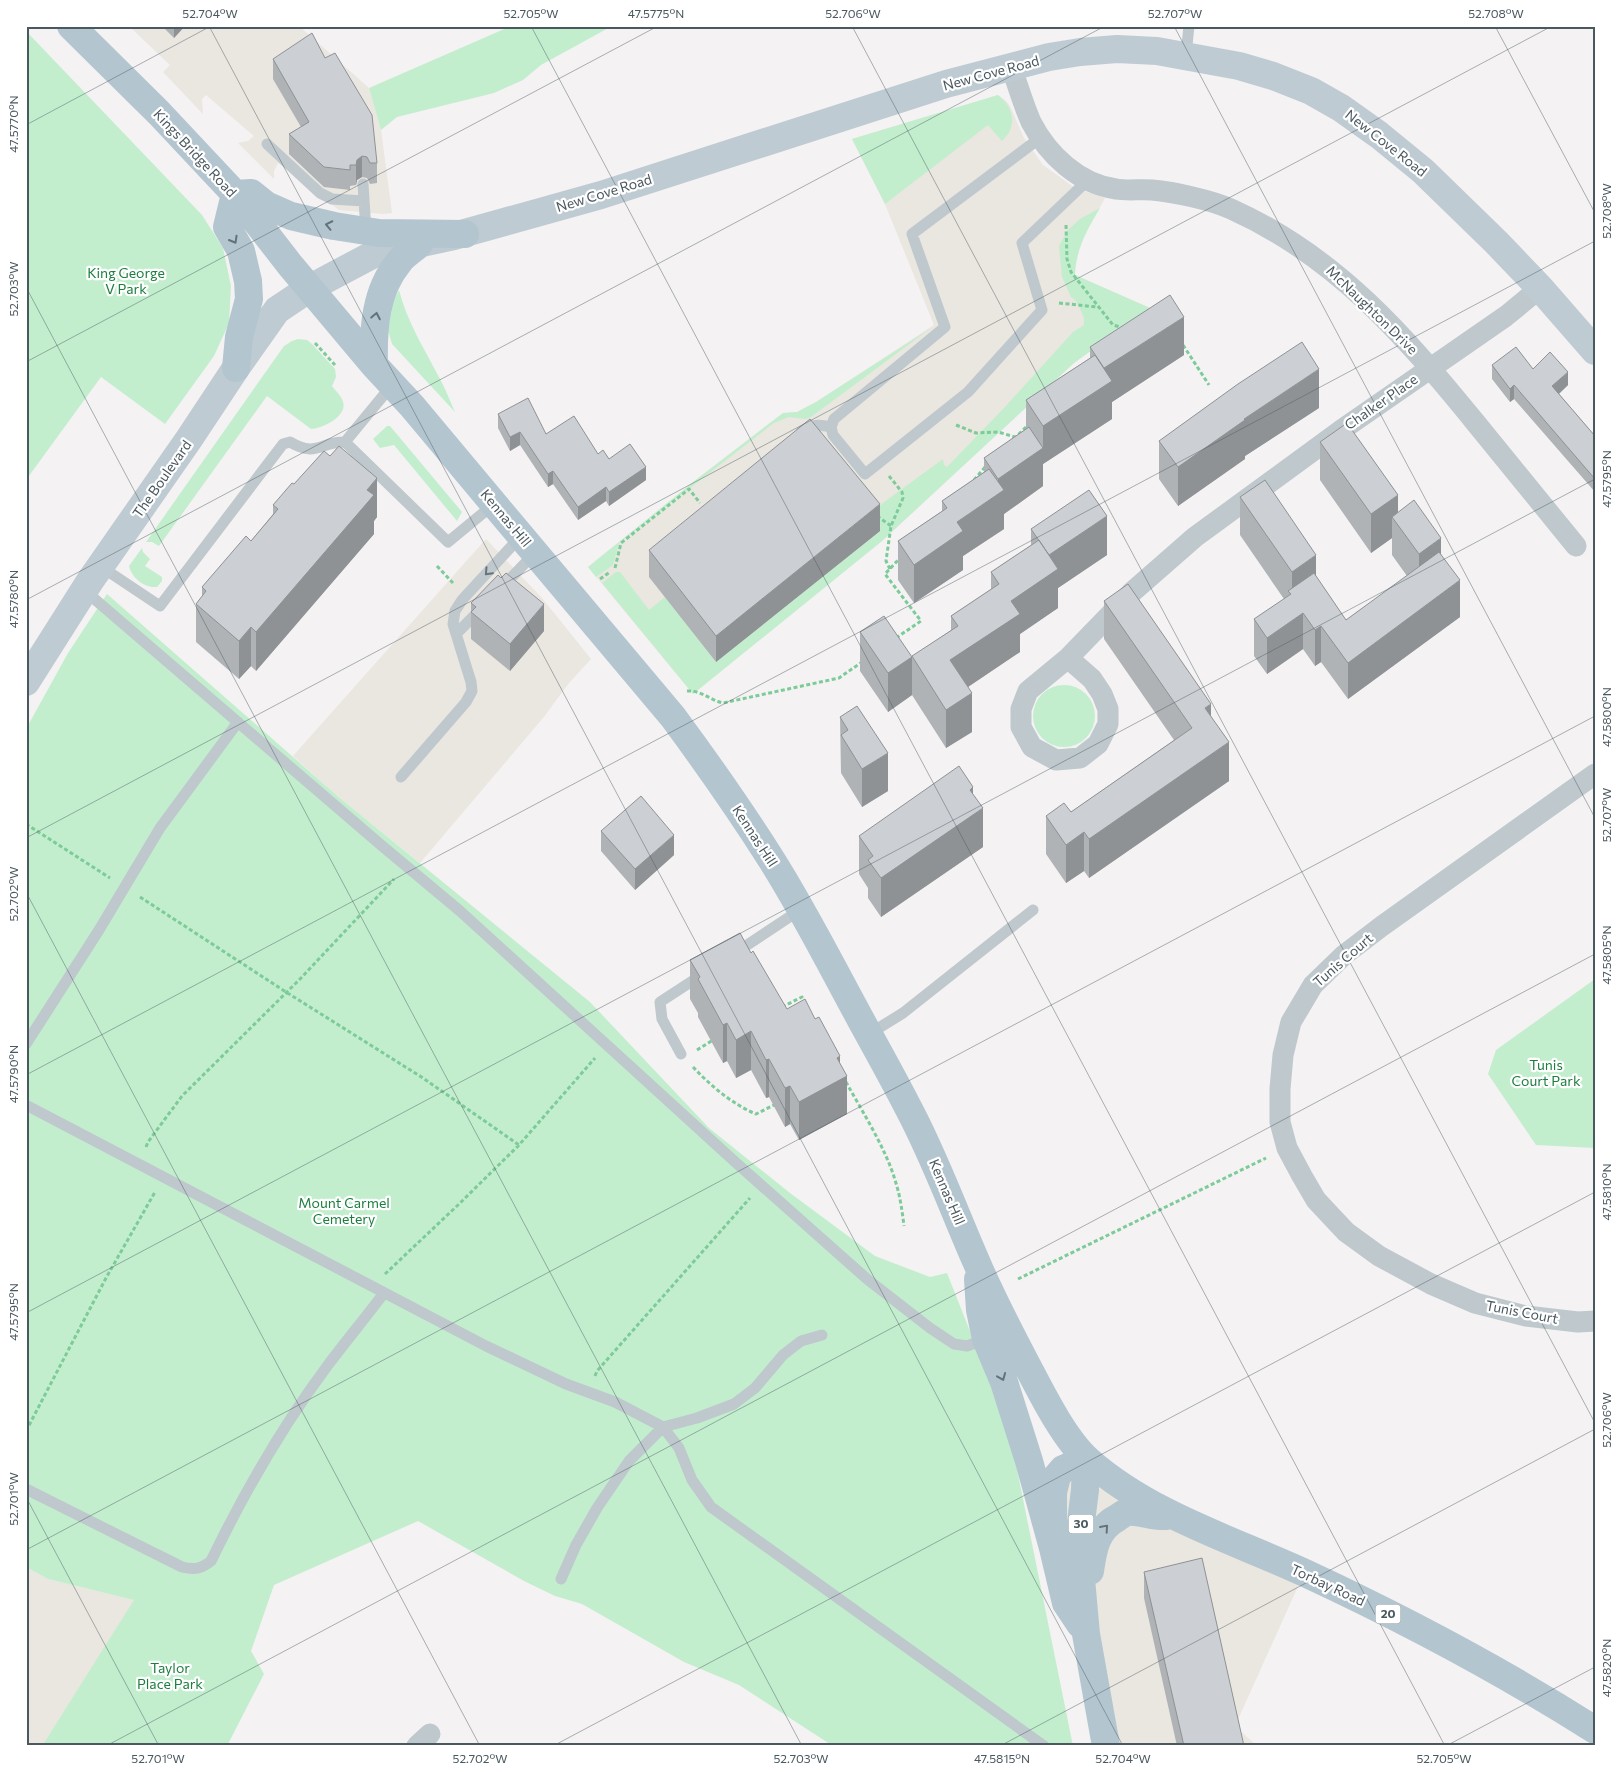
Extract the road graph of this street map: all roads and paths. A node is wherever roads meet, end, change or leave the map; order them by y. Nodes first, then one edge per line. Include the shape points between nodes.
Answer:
1 (71, 26) edge
2 (1189, 26) edge
3 (1186, 55) junction
4 (1011, 67) junction
5 (1040, 138) junction
6 (267, 144) dead end
7 (1088, 180) junction
8 (363, 184) dead end
9 (235, 194) junction
10 (364, 201) junction
11 (1063, 204) junction
12 (366, 231) junction
13 (465, 234) junction
14 (420, 244) junction
15 (310, 288) junction
16 (1540, 288) junction
17 (1040, 303) junction
18 (1098, 307) junction
19 (1126, 328) edge
20 (1591, 338) edge
21 (1179, 340) edge
22 (316, 344) dead end
23 (335, 365) dead end
24 (374, 365) junction
25 (236, 368) junction
26 (1430, 368) junction
27 (392, 385) junction
28 (1209, 385) dead end
29 (937, 417) junction
30 (1035, 418) edge
31 (831, 426) junction
32 (1015, 437) junction
33 (791, 440) edge
34 (345, 442) junction
35 (1009, 443) edge
36 (879, 462) junction
37 (988, 464) edge
38 (968, 486) edge
39 (700, 503) dead end
40 (494, 504) junction
41 (872, 512) edge
42 (891, 526) junction
43 (528, 544) junction
44 (1576, 546) dead end
45 (903, 556) edge
46 (100, 566) junction
47 (437, 566) dead end
48 (615, 568) dead end
49 (890, 570) junction
50 (610, 572) dead end
51 (600, 580) dead end
52 (84, 590) junction
53 (466, 596) junction
54 (456, 634) junction
55 (896, 639) edge
56 (1068, 658) junction
57 (863, 661) edge
58 (26, 682) edge
59 (686, 691) dead end
60 (238, 722) junction
61 (1595, 774) edge
62 (401, 776) dead end
63 (26, 824) edge
64 (407, 866) junction
65 (124, 886) junction
66 (800, 910) junction
67 (1033, 910) dead end
68 (726, 959) edge
69 (710, 970) edge
70 (286, 992) junction
71 (806, 1005) edge
72 (779, 1009) edge
73 (869, 1034) junction
74 (26, 1044) edge
75 (606, 1045) junction
76 (681, 1054) joint
77 (844, 1078) edge
78 (776, 1104) edge
79 (26, 1105) edge
80 (519, 1145) junction
81 (1287, 1148) junction
82 (140, 1164) junction
83 (164, 1176) junction
84 (761, 1185) junction
85 (904, 1226) dead end
86 (976, 1262) junction
87 (1018, 1279) dead end
88 (372, 1286) junction
89 (384, 1293) junction
90 (1595, 1321) edge
91 (822, 1335) dead end
92 (986, 1339) junction
93 (590, 1393) junction
94 (663, 1427) junction
95 (26, 1431) edge
96 (1086, 1459) junction
97 (26, 1489) edge
98 (1173, 1515) junction
99 (1053, 1548) junction
100 (561, 1579) dead end
101 (1082, 1589) junction
102 (1086, 1634) junction
103 (1595, 1730) edge
104 (1044, 1746) edge
105 (1106, 1746) edge

1 - 9 main road, Kings Bridge Road
2 - 3 lane
3 - 4 street, New Cove Road via 1117,49 1080,52
3 - 16 street, New Cove Road via 1273,76 1311,91 1341,108 1423,171
4 - 5 street, McNaughton Drive
4 - 13 street, New Cove Road via 912,94 601,195
5 - 7 street, McNaughton Drive via 1061,162
5 - 31 lane via 912,234 945,327 834,419
6 - 10 lane via 320,193 332,199
7 - 11 lane
7 - 26 street, McNaughton Drive via 1116,189 1152,190 1229,208 1280,233 1322,263 1366,301
8 - 10 lane
12 -> 9 main road via 291,216 266,205 251,193
9 - 15 main road, Kings Bridge Road
9 -> 25 main road via 227,227 241,251 249,300 238,337
10 - 12 lane
11 - 17 lane via 1022,243
11 - 18 path via 1071,272
12 - 13 main road
13 - 14 street, New Cove Road
14 - 15 street, New Cove Road via 376,254
24 -> 14 main road via 374,320 379,300 400,260
15 - 24 main road, Kennas Hill
15 - 25 street, The Boulevard via 277,310
16 - 20 street, New Cove Road
16 - 26 street, Chalker Place
17 - 18 path
17 - 29 lane via 1042,310 1029,325 968,392
18 - 19 path via 1113,325
21 - 28 path
22 - 23 path
24 - 27 main road, Kennas Hill
25 - 46 street, The Boulevard
26 - 44 street, McNaughton Drive
26 - 56 street, Chalker Place via 1195,537 1131,593
27 - 34 lane
27 - 40 main road, Kennas Hill
29 - 32 path via 976,433 998,432
29 - 36 lane
30 - 32 path
31 - 33 lane via 811,425
31 - 36 lane via 833,435 865,474
32 - 35 path
34 - 40 lane via 448,542
34 - 46 lane via 313,450 290,442 283,444 160,606
36 - 42 path via 903,494
37 - 38 path
39 - 48 path via 689,489 622,543
40 - 43 main road, Kennas Hill
41 - 42 path
42 - 49 path via 886,556
43 -> 53 lane
43 - 54 lane
43 - 66 main road, Kennas Hill via 698,750 767,853
45 - 49 path
46 - 52 street, The Boulevard
47 - 53 path
49 - 55 path via 885,574 920,622
50 - 51 path
52 - 58 street, The Boulevard
52 - 60 lane
53 - 54 lane via 455,611
54 - 62 lane via 472,691
56 - 56 street, Chalker Place via 1092,679 1102,694 1108,709 1108,724 1098,744 1080,758 1056,760 1032,747 1021,727 1020,708 1028,692
57 - 59 path via 839,678 723,703
60 - 64 lane
60 - 65 lane via 160,828
61 - 81 street, Tunis Court via 1382,926 1344,955 1313,985 1291,1022 1283,1055 1280,1122
63 - 65 path
64 - 70 path
64 - 75 lane
65 - 70 path
65 - 74 lane
66 - 68 lane
66 - 73 main road, Kennas Hill
67 - 73 lane via 903,1013
69 - 76 lane via 660,1002 662,1019
70 - 80 path via 423,1078
70 - 82 path via 182,1096 148,1142
71 - 72 path via 802,997
73 - 86 main road, Kennas Hill via 913,1117
75 - 80 path
75 - 84 lane
76 - 78 path via 702,1077 742,1108 756,1114
77 - 85 path via 895,1177
79 - 82 lane
80 - 88 path
81 - 87 path
81 - 90 street, Tunis Court via 1316,1200 1346,1232 1379,1256 1475,1303 1526,1316
82 - 83 lane
83 - 88 lane
83 - 95 path
84 - 92 lane via 867,1279 930,1328 954,1344 967,1346
84 - 93 path via 597,1371
86 - 92 main road
86 - 96 main road, Kennas Hill via 1045,1401
88 - 89 lane
89 - 93 lane via 486,1346
89 - 97 lane via 302,1403 269,1454 210,1561 202,1568 182,1567
91 - 94 lane via 801,1341 755,1388 734,1404
92 -> 99 main road via 1004,1382
93 - 94 lane
94 - 100 lane via 629,1461 597,1508
94 - 104 lane via 679,1448 692,1480 711,1507
96 - 98 main road, Torbay Road / 20 via 1124,1487
96 - 99 main road, 30 via 1063,1469 1057,1476 1053,1492
96 - 101 main road, 30 via 1078,1546
101 -> 98 main road via 1089,1577 1095,1544 1106,1525 1127,1512 1156,1517
98 - 103 main road, Torbay Road / 20 via 1394,1616
99 - 102 main road, 30 via 1066,1603
101 - 102 main road, 30
102 - 105 main road, 30

